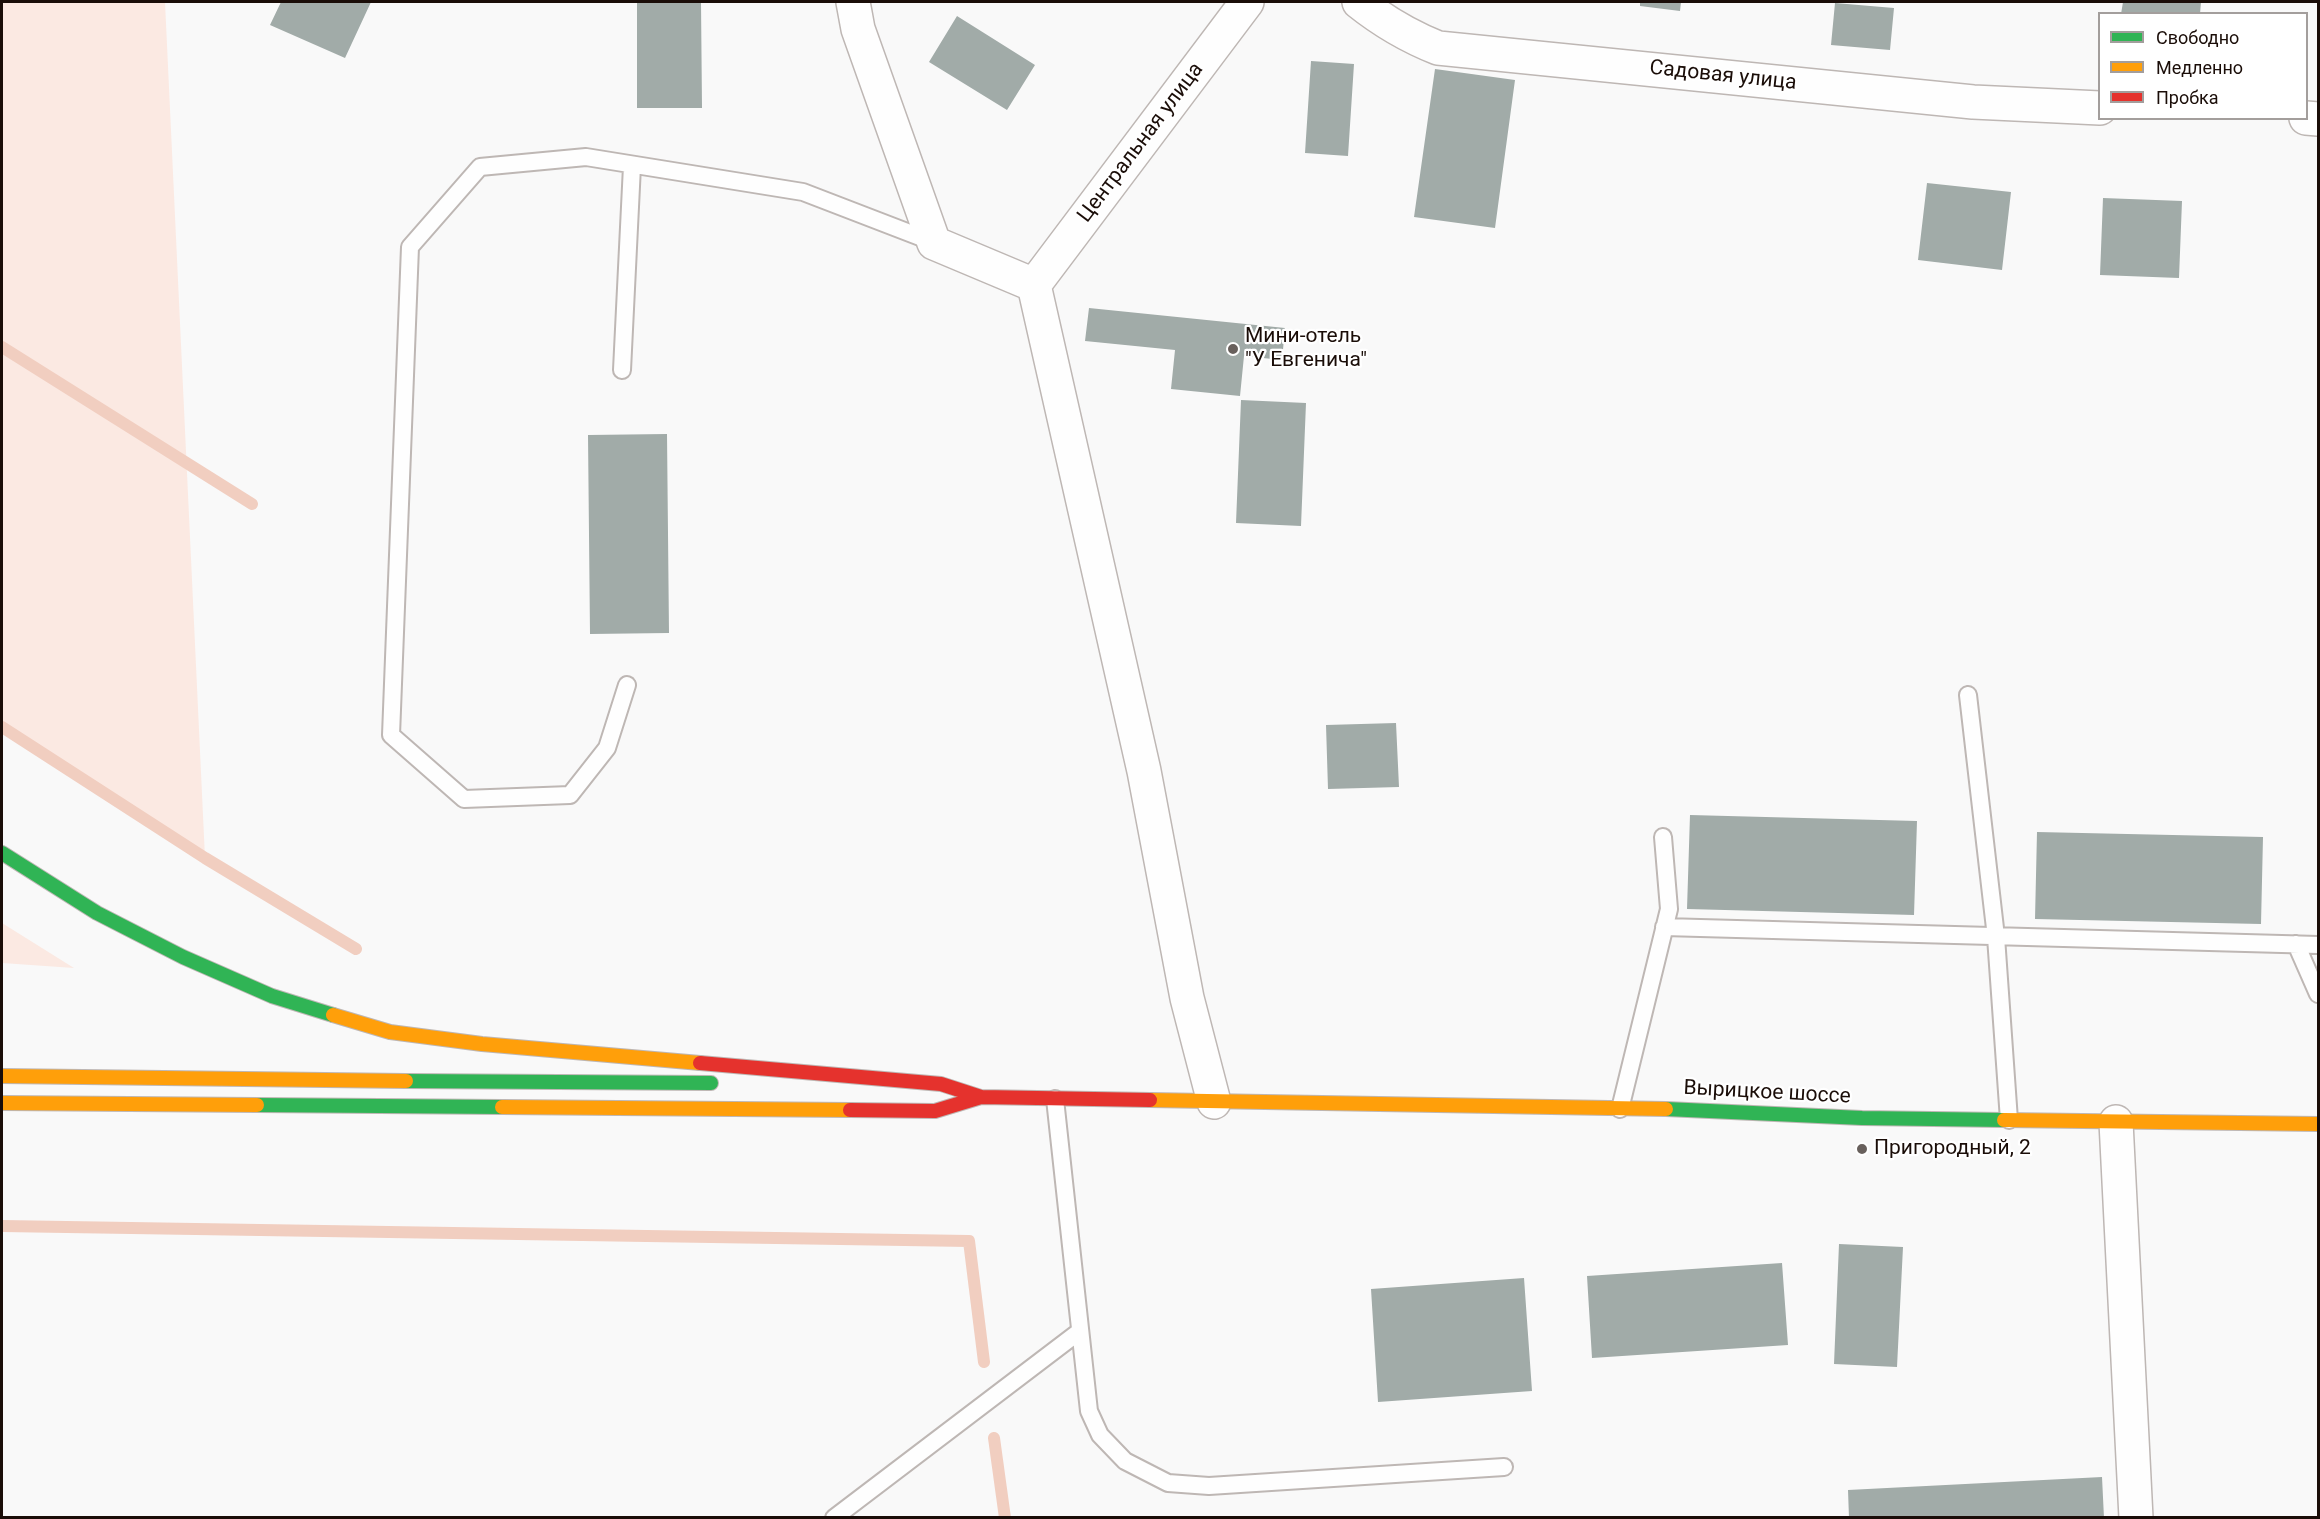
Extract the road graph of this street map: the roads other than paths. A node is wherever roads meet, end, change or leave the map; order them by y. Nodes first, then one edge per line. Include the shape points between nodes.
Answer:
1 (853, 2) edge
2 (1247, 2) edge
3 (1359, 2) edge
4 (2098, 108) edge
5 (632, 166) junction
6 (934, 243) junction
7 (1034, 285) junction
8 (621, 370) dead end
9 (627, 685) dead end
10 (1968, 694) dead end
11 (1663, 837) dead end
12 (2, 853) edge
13 (1664, 927) junction
14 (1996, 937) junction
15 (2296, 944) junction
16 (2319, 945) edge
17 (2319, 994) edge
18 (2, 1076) edge
19 (728, 1083) dead end
20 (763, 1083) dead end
21 (940, 1084) junction
22 (981, 1097) junction
23 (1055, 1099) junction
24 (1214, 1102) junction
25 (2, 1103) edge
26 (232, 1105) junction
27 (1620, 1109) junction
28 (36, 1117) dead end
29 (2009, 1120) junction
30 (2116, 1122) junction
31 (2319, 1125) edge
32 (1080, 1331) junction
33 (1504, 1467) dead end
34 (834, 1518) edge
35 (2136, 1518) edge

1 - 6 street via 858,29
2 - 7 street, Центральная улица
3 - 4 street, Садовая улица via 1404,34 1438,48 1973,102
5 - 6 lane via 803,192
5 - 8 lane
5 - 9 lane via 586,157 480,167 410,247 391,735 464,799 570,795 607,748
6 - 7 street
7 - 24 street via 1144,771 1187,998
10 - 14 lane
11 - 13 lane via 1669,909
12 - 21 main road via 97,913 183,957 272,996 390,1032 482,1044
13 - 14 lane
13 - 27 lane
14 - 15 lane
14 - 29 lane
15 - 16 lane
15 - 17 lane
18 - 19 main road
20 - 21 main road
21 - 22 main road
22 - 23 main road, Вырицкое шоссе
22 - 26 main road via 935,1111
23 - 24 main road, Вырицкое шоссе
23 - 32 lane
24 - 27 main road, Вырицкое шоссе
25 - 26 main road
26 - 28 main road
27 - 29 main road, Вырицкое шоссе
29 - 30 main road, Вырицкое шоссе
30 - 31 main road, Вырицкое шоссе
30 - 35 street
32 - 33 lane via 1089,1411 1100,1435 1125,1461 1167,1483 1209,1486
32 - 34 lane

